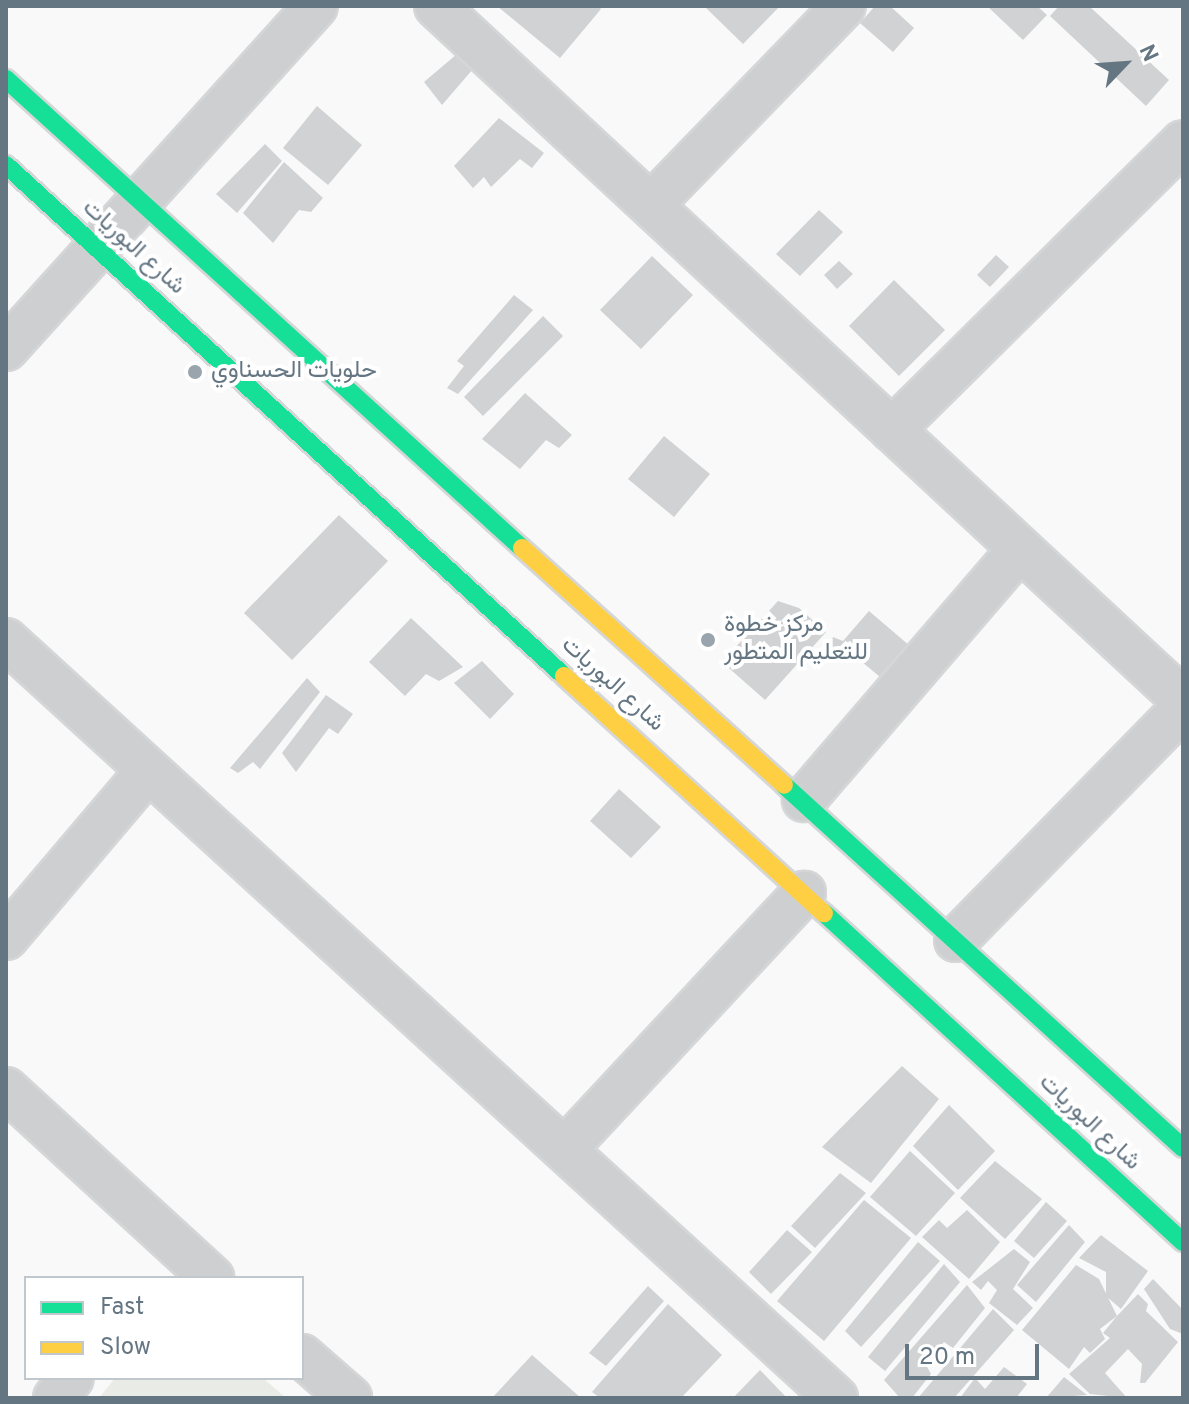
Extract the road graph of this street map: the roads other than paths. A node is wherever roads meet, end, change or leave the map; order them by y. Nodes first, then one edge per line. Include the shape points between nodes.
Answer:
1 (316, 6) edge
2 (436, 6) edge
3 (844, 6) edge
4 (6, 79) edge
5 (1183, 142) edge
6 (6, 165) edge
7 (138, 204) junction
8 (651, 205) junction
9 (97, 248) junction
10 (6, 349) edge
11 (892, 430) junction
12 (1020, 549) junction
13 (6, 640) edge
14 (1183, 700) edge
15 (1183, 708) edge
16 (146, 773) junction
17 (804, 800) junction
18 (804, 893) junction
19 (6, 938) edge
20 (956, 940) junction
21 (6, 1089) edge
22 (566, 1148) junction
23 (1183, 1148) edge
24 (1183, 1242) edge
25 (184, 1269) edge
26 (304, 1358) edge
27 (70, 1380) edge
28 (55, 1398) edge
29 (350, 1398) edge
30 (836, 1398) edge

1 - 7 street
2 - 8 street
3 - 8 street
4 - 7 street, شارع البوريات
5 - 11 street
6 - 9 street, شارع البوريات
7 - 9 street
7 - 17 street, شارع البوريات
8 - 11 street
9 - 10 street
9 - 18 street, شارع البوريات
11 - 12 street
12 - 14 street
12 - 17 street
13 - 16 street
15 - 20 street
16 - 19 street
16 - 22 street
17 - 20 street, شارع البوريات
18 - 22 street
18 - 24 street, شارع البوريات
20 - 23 street, شارع البوريات
21 - 25 street
22 - 30 street
26 - 29 street
27 - 28 street

